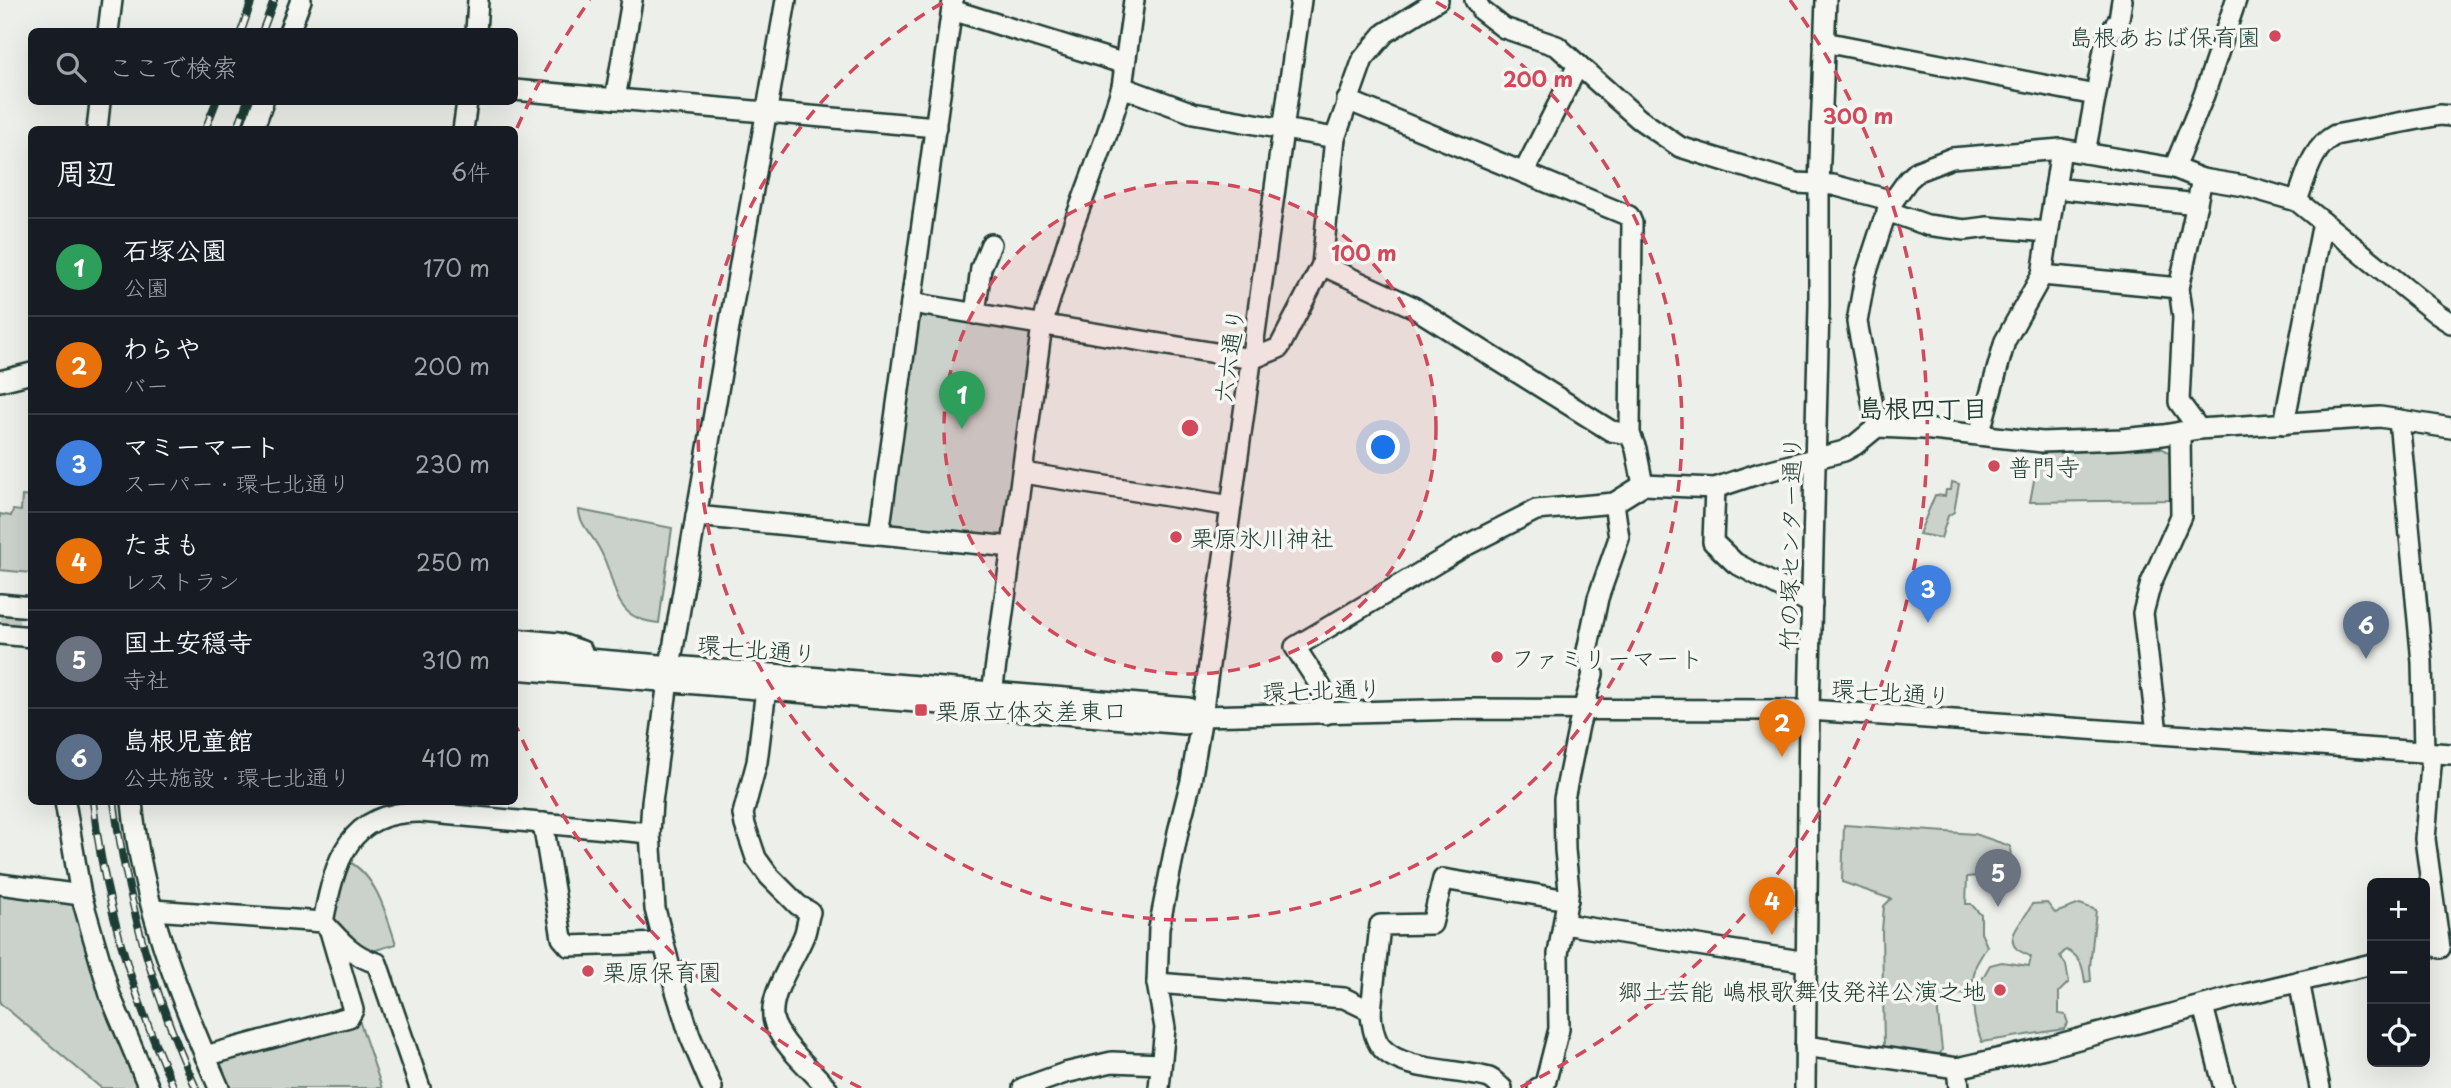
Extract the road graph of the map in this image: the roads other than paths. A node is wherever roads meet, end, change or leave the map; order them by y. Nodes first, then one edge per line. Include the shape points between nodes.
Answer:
1 (112, 0) edge
2 (301, 0) edge
3 (478, 0) edge
4 (632, 0) edge
5 (786, 0) edge
6 (1134, 0) edge
7 (1301, 0) edge
8 (1438, 0) edge
9 (1475, 0) edge
10 (1826, 0) edge
11 (2122, 0) edge
12 (2236, 0) edge
13 (953, 5) edge
14 (108, 28) edge
15 (290, 28) edge
16 (476, 28) edge
17 (1824, 42) junction
18 (1125, 64) junction
19 (1578, 65) junction
20 (1122, 87) junction
21 (518, 90) edge
22 (2095, 95) junction
23 (615, 99) junction
24 (1347, 100) junction
25 (100, 105) edge
26 (263, 105) edge
27 (467, 105) edge
28 (767, 113) junction
29 (2451, 116) edge
30 (97, 126) edge
31 (255, 126) edge
32 (464, 126) edge
33 (936, 127) junction
34 (1283, 130) junction
35 (1335, 138) junction
36 (2061, 149) junction
37 (2085, 153) junction
38 (2174, 168) junction
39 (1524, 172) junction
40 (2202, 179) junction
41 (1819, 185) junction
42 (2055, 188) junction
43 (2298, 201) junction
44 (2197, 204) junction
45 (1890, 206) junction
46 (2323, 222) junction
47 (2048, 232) junction
48 (991, 244) dead end
49 (1322, 265) junction
50 (2042, 275) junction
51 (2179, 288) junction
52 (911, 303) junction
53 (975, 314) junction
54 (2451, 323) edge
55 (1042, 325) junction
56 (1252, 359) junction
57 (28, 374) edge
58 (0, 381) edge
59 (2399, 421) junction
60 (2284, 424) junction
61 (1877, 427) junction
62 (2451, 428) edge
63 (2189, 430) junction
64 (1630, 434) junction
65 (1979, 435) junction
66 (1815, 459) junction
67 (1023, 472) junction
68 (1643, 485) junction
69 (1715, 488) junction
70 (1614, 503) junction
71 (1231, 506) junction
72 (696, 516) junction
73 (879, 534) junction
74 (1012, 547) junction
75 (0, 604) edge
76 (1812, 604) junction
77 (28, 607) edge
78 (0, 634) edge
79 (28, 637) edge
80 (518, 639) edge
81 (518, 654) edge
82 (518, 669) edge
83 (603, 669) junction
84 (669, 674) junction
85 (518, 680) edge
86 (766, 689) junction
87 (991, 701) junction
88 (1584, 709) junction
89 (1809, 710) junction
90 (1326, 713) junction
91 (1202, 716) junction
92 (2157, 733) junction
93 (2436, 753) edge
94 (66, 805) edge
95 (132, 805) edge
96 (543, 823) junction
97 (650, 834) junction
98 (0, 884) edge
99 (81, 895) junction
100 (1568, 900) junction
101 (153, 910) junction
102 (1564, 924) junction
103 (327, 926) junction
104 (663, 943) junction
105 (2439, 948) edge
106 (1807, 962) junction
107 (2367, 965) edge
108 (2299, 981) junction
109 (1157, 983) junction
110 (2203, 1006) junction
111 (1371, 1011) junction
112 (1805, 1046) junction
113 (205, 1056) junction
114 (1161, 1064) junction
115 (1957, 1068) junction
116 (149, 1088) edge
117 (219, 1088) edge
118 (420, 1088) edge
119 (712, 1088) edge
120 (827, 1088) edge
121 (1023, 1088) edge
122 (1159, 1088) edge
123 (1502, 1088) edge
124 (1538, 1088) edge
125 (1805, 1088) edge
126 (1959, 1088) edge
127 (2224, 1088) edge
128 (2320, 1088) edge

1 - 14 street
2 - 15 street
3 - 16 street
4 - 23 street
5 - 28 street
6 - 18 street
7 - 34 street, 六六通り
8 - 24 street via 1385,33 1363,59
9 - 19 street via 1504,28 1557,46
10 - 17 street, 竹の塚センター通り
11 - 22 street via 2119,19 2106,39
12 - 38 street
13 - 18 street
13 - 33 street
17 - 22 street
17 - 41 street, 竹の塚センター通り
18 - 20 street
19 - 39 street
19 - 41 street via 1639,119 1680,147 1797,183
20 - 34 street via 1193,113
20 - 55 street
21 - 23 street
22 - 37 street
23 - 28 street
24 - 35 street
24 - 39 street
25 - 30 street
26 - 31 street
27 - 32 street
28 - 33 street
28 - 72 street
29 - 43 street via 2427,117 2326,140 2312,159
33 - 52 street
34 - 35 street
34 - 56 street, 六六通り
35 - 49 street
36 - 37 street
36 - 42 street
36 - 45 street via 1952,158 1918,172
37 - 38 street
38 - 40 street
39 - 64 street via 1629,216 1632,223
40 - 43 street
40 - 44 street
41 - 45 street via 1833,184
41 - 66 street, 竹の塚センター通り
42 - 44 street
42 - 47 street
43 - 46 street
44 - 51 street
45 - 47 street via 1927,226
45 - 61 street via 1865,277 1857,322
46 - 54 street
46 - 60 street
47 - 50 street
48 - 53 street via 981,268
49 - 56 street via 1279,348
49 - 64 street via 1413,307 1611,431
50 - 51 street
50 - 65 street via 2005,341
51 - 63 street via 2183,317 2179,402
52 - 53 street
52 - 73 street
53 - 55 street
55 - 56 street
55 - 67 street
56 - 71 street, 六六通り
57 - 58 street
59 - 60 street via 2380,417
59 - 62 street
59 - 93 street via 2422,662
60 - 63 street
61 - 65 street
61 - 66 street via 1855,445
63 - 65 street via 2042,442
63 - 92 street via 2181,516 2143,613
64 - 68 street
66 - 69 street
66 - 76 street, 竹の塚センター通り
67 - 71 street
67 - 74 street
68 - 69 street
68 - 70 street
69 - 76 street via 1713,542 1735,563
70 - 88 street via 1619,538 1598,598 1587,651 1592,674
70 - 90 street via 1535,510 1295,647 1321,687
71 - 91 street, 六六通り
72 - 73 street
72 - 84 street
73 - 74 street
74 - 87 street
75 - 77 street
76 - 89 street, 竹の塚センター通り
78 - 79 street
80 - 83 street via 558,643
81 - 83 street, 環七北通り
82 - 83 street, 環七北通り
83 - 84 street, 環七北通り
83 - 85 street via 553,683
84 - 86 street, 環七北通り
84 - 87 street, 環七北通り
84 - 97 street
86 - 87 street, 環七北通り
86 - 120 street via 757,762 743,814 745,825 756,858 769,876 810,912 781,982 773,1016 796,1055
87 - 91 street, 環七北通り via 1185,724
88 - 89 street, 環七北通り
88 - 90 street, 環七北通り
88 - 100 street via 1564,799
89 - 92 street, 環七北通り
89 - 106 street, 竹の塚センター通り
90 - 91 street, 環七北通り
91 - 109 street, 六六通り via 1159,929
92 - 93 street, 環七北通り
93 - 105 street via 2425,839
94 - 99 street
95 - 101 street
96 - 97 street
96 - 103 street via 421,812 380,818 358,832 340,856
96 - 104 street via 562,938 569,946
97 - 104 street via 655,909
98 - 99 street
99 - 116 street via 110,995
100 - 102 street
100 - 111 street via 1443,879 1432,924 1380,925
101 - 103 street
101 - 113 street via 181,1002
102 - 106 street
102 - 124 street via 1558,954 1559,1029 1544,1088
103 - 113 street via 353,1010 349,1017
103 - 118 street via 356,954 377,963
104 - 119 street via 690,1035
106 - 112 street, 竹の塚センター通り
107 - 108 street
108 - 110 street
108 - 128 street
109 - 111 street via 1344,998
109 - 114 street, 六六通り via 1165,1028
110 - 115 street
110 - 127 street
111 - 123 street via 1380,1047 1399,1059 1491,1079
112 - 115 street
112 - 125 street, 竹の塚センター通り
113 - 117 street
114 - 121 street via 1112,1062
114 - 122 street, 六六通り
115 - 126 street

